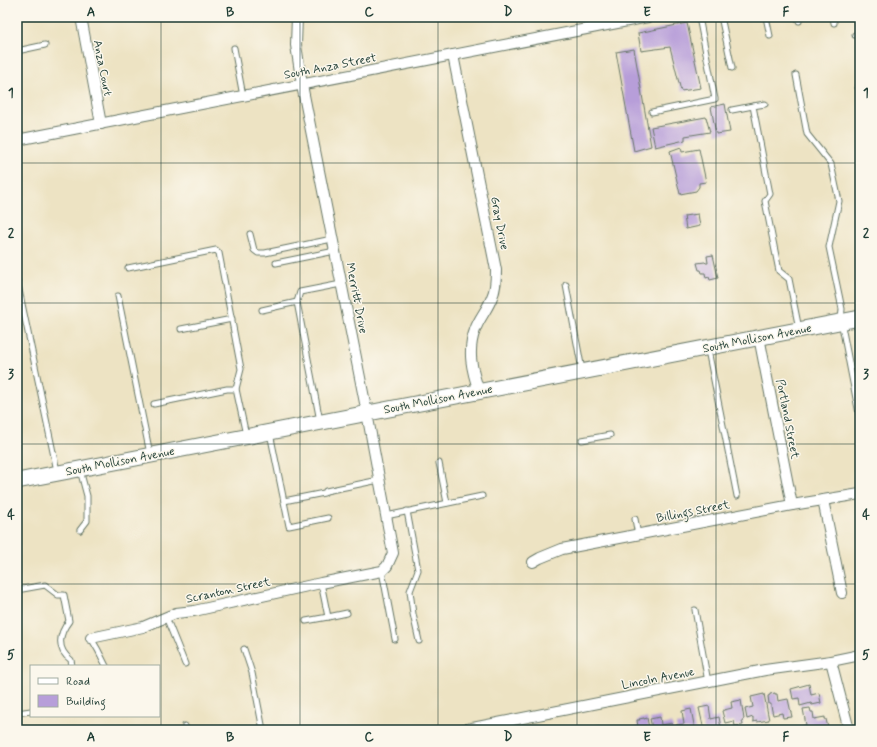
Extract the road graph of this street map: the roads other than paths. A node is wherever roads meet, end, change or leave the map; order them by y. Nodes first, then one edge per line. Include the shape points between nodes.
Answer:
1 (81, 17) edge
2 (297, 17) edge
3 (648, 17) edge
4 (699, 17) edge
5 (721, 17) edge
6 (766, 17) edge
7 (833, 17) edge
8 (627, 19) edge
9 (834, 23) dead end
10 (770, 36) dead end
11 (45, 45) dead end
12 (234, 48) dead end
13 (17, 51) edge
14 (453, 55) junction
15 (732, 68) dead end
16 (796, 74) dead end
17 (302, 85) junction
18 (243, 96) junction
19 (765, 104) dead end
20 (753, 106) junction
21 (732, 110) dead end
22 (652, 112) dead end
23 (101, 124) junction
24 (17, 140) edge
25 (250, 234) dead end
26 (332, 239) junction
27 (335, 252) junction
28 (276, 263) dead end
29 (128, 268) dead end
30 (17, 280) edge
31 (341, 284) junction
32 (566, 285) dead end
33 (118, 296) dead end
34 (297, 302) junction
35 (262, 310) dead end
36 (860, 318) edge
37 (232, 319) junction
38 (841, 322) junction
39 (181, 329) dead end
40 (799, 330) junction
41 (760, 337) junction
42 (708, 347) junction
43 (582, 371) junction
44 (236, 389) junction
45 (479, 391) junction
46 (154, 404) dead end
47 (367, 413) junction
48 (860, 419) edge
49 (320, 422) junction
50 (270, 432) junction
51 (610, 435) dead end
52 (246, 436) junction
53 (582, 440) dead end
54 (150, 455) junction
55 (439, 463) dead end
56 (80, 469) junction
57 (58, 473) junction
58 (379, 480) junction
59 (17, 481) edge
60 (860, 494) edge
61 (482, 496) dead end
62 (737, 496) dead end
63 (823, 500) junction
64 (284, 501) junction
65 (447, 503) junction
66 (792, 505) junction
67 (407, 511) junction
68 (386, 516) junction
69 (328, 518) dead end
70 (635, 519) dead end
71 (80, 530) dead end
72 (638, 535) junction
73 (533, 562) dead end
74 (377, 572) junction
75 (321, 583) junction
76 (17, 590) edge
77 (842, 593) dead end
78 (694, 610) dead end
79 (347, 613) dead end
80 (166, 617) junction
81 (328, 617) junction
82 (306, 620) dead end
83 (91, 638) joint
84 (395, 639) dead end
85 (419, 641) dead end
86 (244, 649) dead end
87 (860, 655) edge
88 (831, 661) junction
89 (185, 664) dead end
90 (72, 665) edge
91 (106, 665) edge
92 (708, 682) junction
93 (30, 710) edge
94 (17, 714) edge
95 (478, 728) edge
96 (263, 730) edge
97 (462, 730) edge
98 (849, 730) edge

1 - 23 street, Anza Court
2 - 17 street, Merritt Drive via 296,46
3 - 8 street, South Anza Street
4 - 22 lane via 715,99
5 - 15 lane
6 - 10 lane
7 - 9 lane
8 - 14 street, South Anza Street
11 - 13 lane
12 - 18 lane
14 - 17 street, South Anza Street
14 - 45 street, Gray Drive via 496,270 493,297 472,339 472,371
16 - 38 lane via 808,134 831,164 839,201 829,247 842,309
17 - 18 street, South Anza Street
17 - 26 street, Merritt Drive
18 - 23 street, South Anza Street
19 - 20 lane
20 - 21 lane
20 - 40 lane via 770,194 765,201 779,271 789,279
23 - 24 street, South Anza Street
25 - 26 lane via 254,250 258,253
26 - 27 street, Merritt Drive
27 - 28 lane
27 - 31 street, Merritt Drive
29 - 37 lane via 216,250 220,255
30 - 57 lane
31 - 34 lane via 300,292
31 - 47 street, Merritt Drive
32 - 43 lane
33 - 54 lane
34 - 35 lane
34 - 49 lane
36 - 38 main road, South Mollison Avenue
37 - 39 lane
37 - 44 lane via 241,369
38 - 40 main road, South Mollison Avenue
38 - 48 lane
40 - 41 main road, South Mollison Avenue
41 - 42 main road, South Mollison Avenue
41 - 66 street, Portland Street
42 - 43 main road, South Mollison Avenue
42 - 62 lane
43 - 45 main road, South Mollison Avenue
44 - 46 lane
44 - 52 lane
45 - 47 main road, South Mollison Avenue
47 - 49 main road, South Mollison Avenue
47 - 58 street, Merritt Drive
49 - 50 main road, South Mollison Avenue
50 - 52 main road, South Mollison Avenue
50 - 64 lane
51 - 53 lane
52 - 54 main road, South Mollison Avenue
54 - 56 main road, South Mollison Avenue
55 - 65 lane
56 - 57 main road, South Mollison Avenue
56 - 71 lane via 87,496 87,521
57 - 59 main road, South Mollison Avenue
58 - 64 lane
58 - 68 street, Merritt Drive
60 - 63 street, Billings Street
61 - 65 lane
63 - 66 street, Billings Street
63 - 77 street
64 - 69 lane via 289,526
65 - 67 lane
66 - 72 street, Billings Street
67 - 68 lane
67 - 85 lane via 418,570 410,591
68 - 74 street, Merritt Drive via 393,553 387,566
70 - 72 lane
72 - 73 street, Billings Street via 562,549
74 - 75 street, Scranton Street
74 - 84 lane
75 - 80 street, Scranton Street
75 - 81 lane
76 - 90 lane via 45,585 58,596 64,595 69,621 62,633 61,647
78 - 92 lane
79 - 81 lane
80 - 83 street, Scranton Street via 143,627
80 - 89 lane
81 - 82 lane
83 - 91 lane
86 - 96 lane via 252,673
87 - 88 street, Lincoln Avenue
88 - 92 street, Lincoln Avenue via 765,670
88 - 98 street
92 - 95 street, Lincoln Avenue
93 - 94 lane
95 - 97 street, Lincoln Avenue

